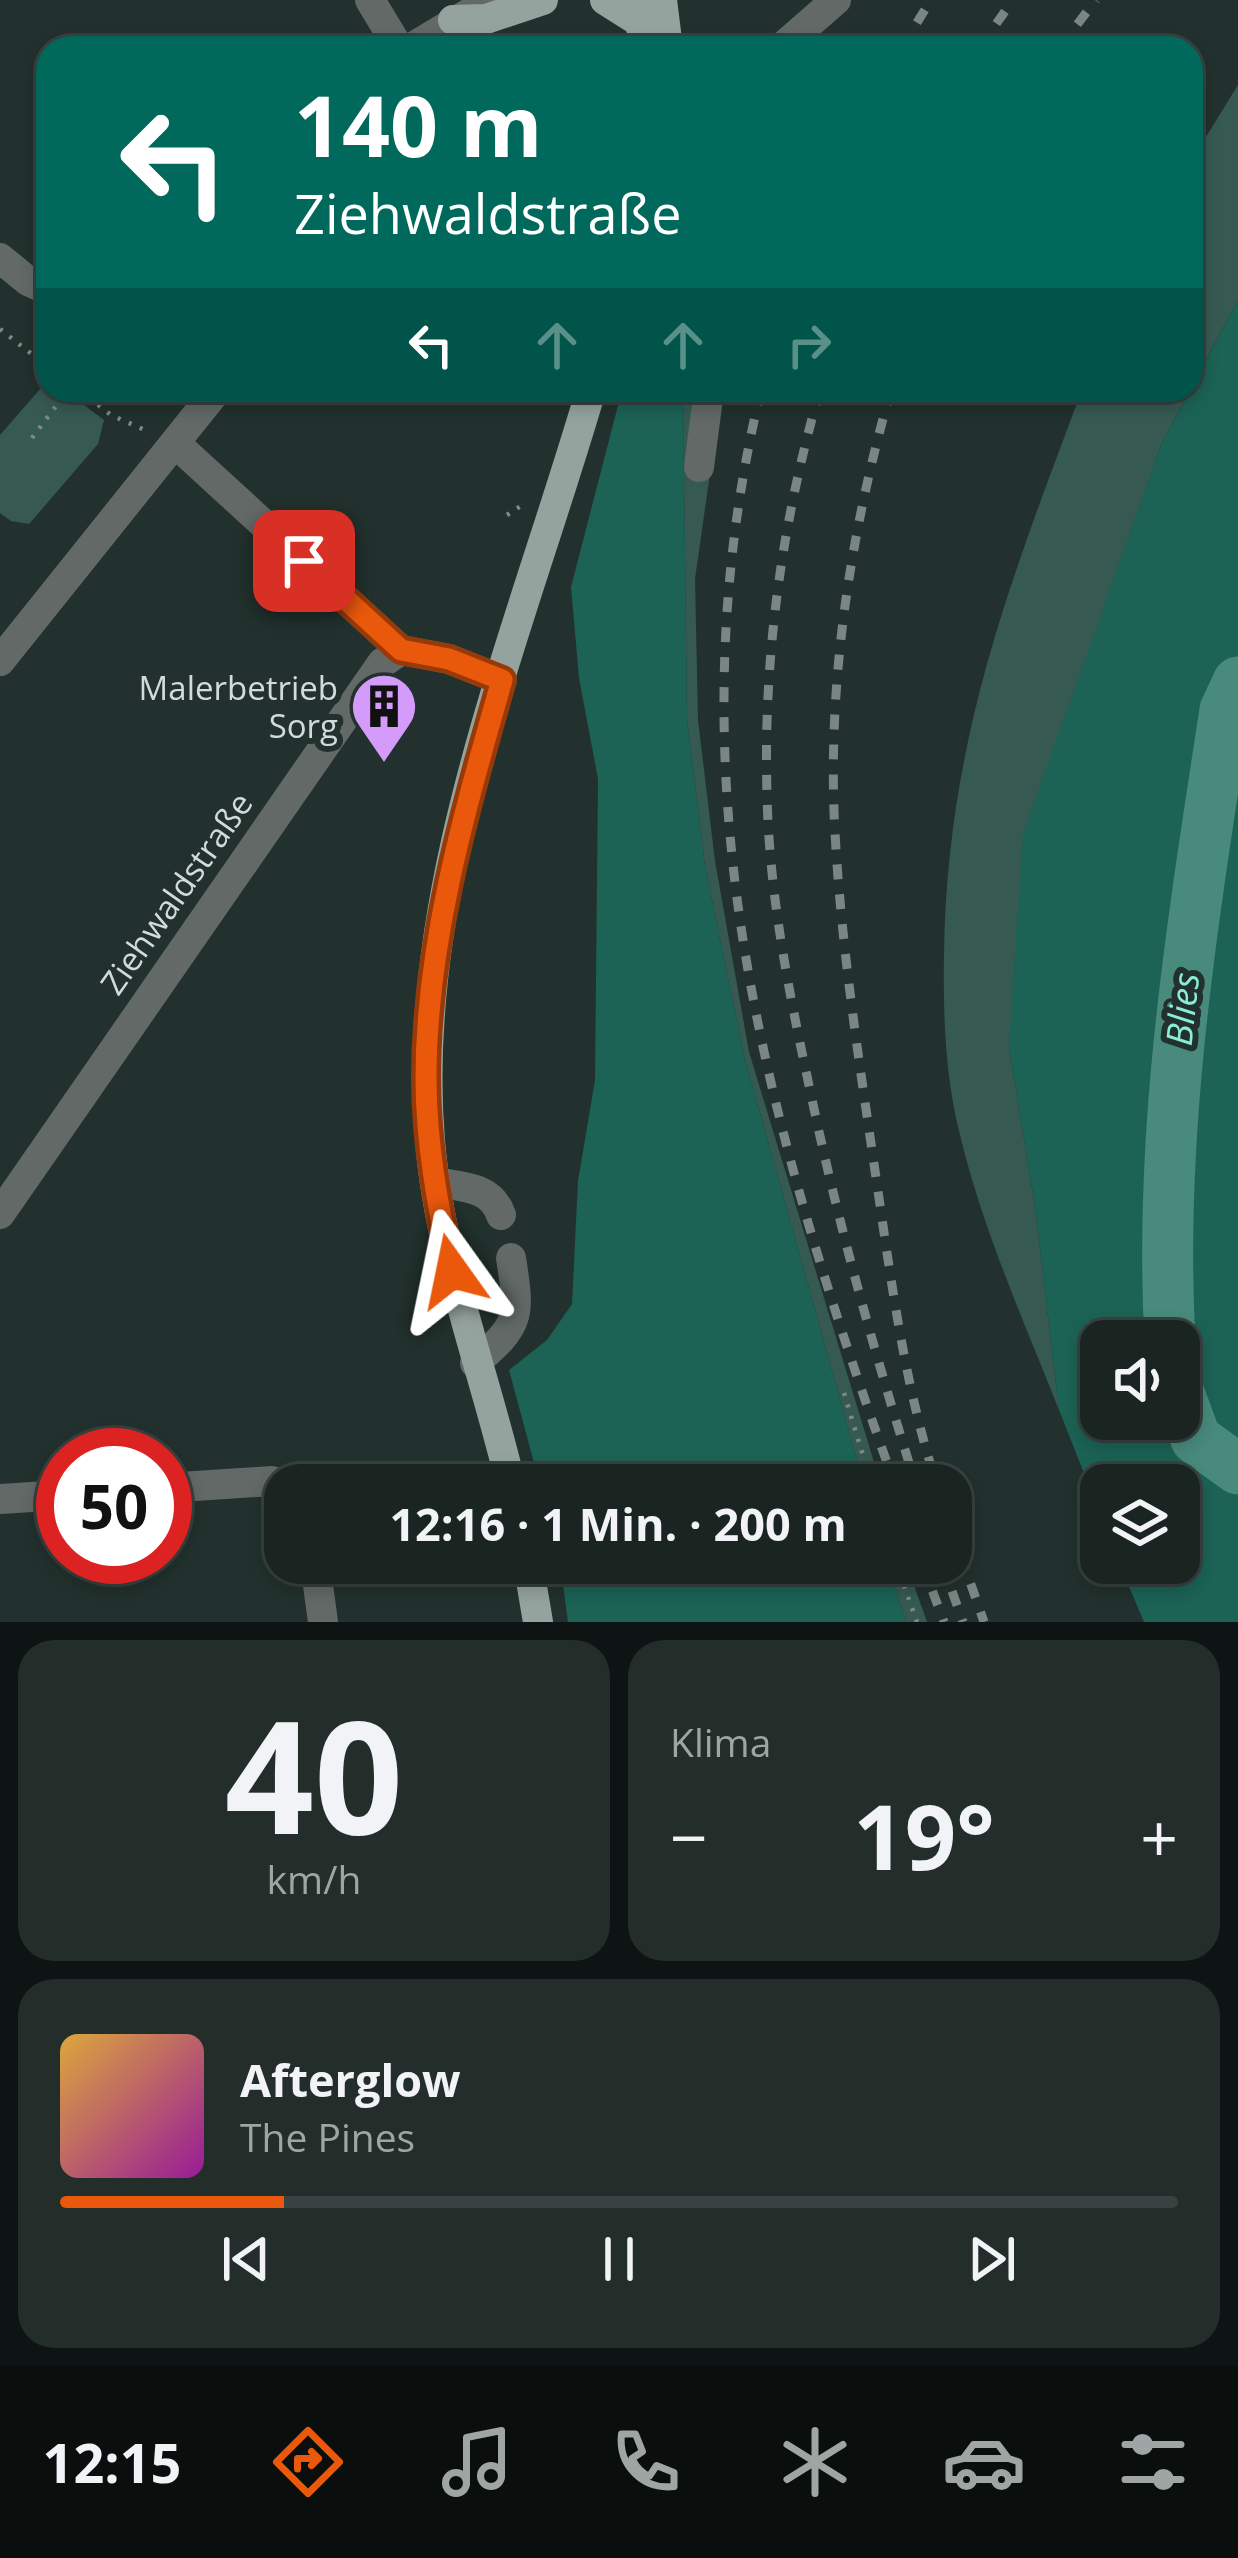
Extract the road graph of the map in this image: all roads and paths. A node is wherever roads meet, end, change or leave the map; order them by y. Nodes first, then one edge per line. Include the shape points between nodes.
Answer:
1 (370, 0) edge
2 (491, 0) edge
3 (543, 0) edge
4 (605, 0) edge
5 (836, 0) edge
6 (646, 18) edge
7 (457, 34) edge
8 (392, 36) edge
9 (805, 36) edge
10 (0, 259) edge
11 (36, 285) edge
12 (0, 328) edge
13 (36, 357) edge
14 (59, 402) edge
15 (94, 402) edge
16 (207, 402) edge
17 (587, 402) edge
18 (707, 402) edge
19 (32, 438) dead end
20 (175, 443) junction
21 (699, 467) dead end
22 (401, 650) junction
23 (0, 661) edge
24 (502, 680) junction
25 (435, 1182) junction
26 (0, 1214) edge
27 (502, 1215) dead end
28 (511, 1258) dead end
29 (476, 1363) junction
30 (844, 1393) dead end
31 (505, 1464) edge
32 (866, 1464) edge
33 (264, 1482) edge
34 (192, 1487) edge
35 (36, 1497) edge
36 (0, 1499) edge
37 (318, 1584) edge
38 (532, 1584) edge
39 (903, 1584) edge
40 (323, 1622) edge
41 (538, 1622) edge
42 (917, 1622) edge

1 - 8 street
2 - 7 street
3 - 7 main road
4 - 6 main road
5 - 9 street
10 - 11 street
12 - 13 path
14 - 19 path
15 - 20 path
16 - 20 street
17 - 24 main road
18 - 21 street
20 - 22 street
20 - 23 street
22 - 24 street
22 - 26 street, Ziehwaldstraße via 382,663 334,729
24 - 25 main road via 455,845 437,954 426,1077
25 - 27 street via 482,1191
25 - 29 main road
28 - 29 street via 514,1320
29 - 31 main road
30 - 32 path
33 - 34 street
35 - 36 street
37 - 40 street
38 - 41 main road
39 - 42 path

